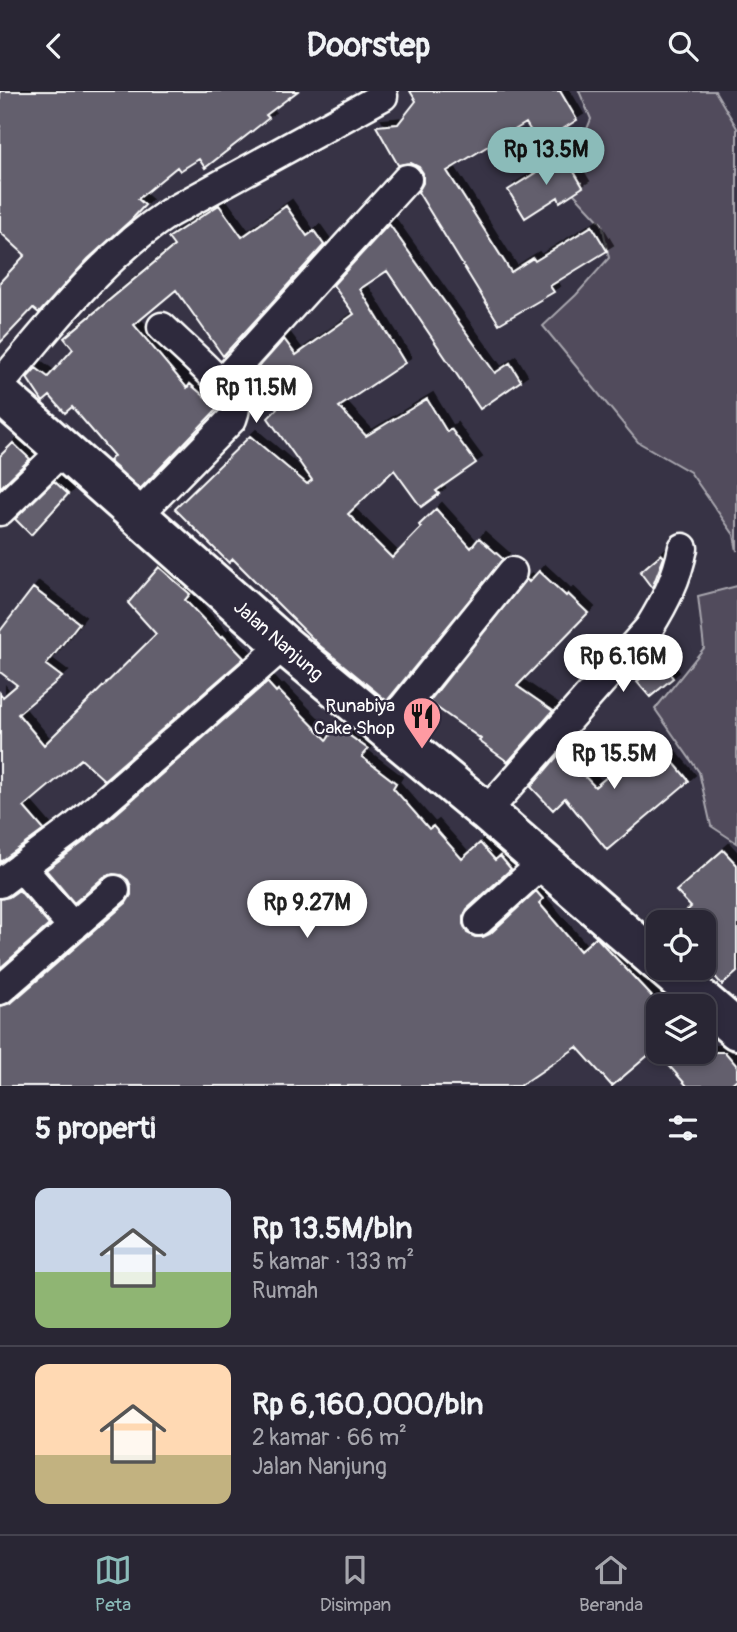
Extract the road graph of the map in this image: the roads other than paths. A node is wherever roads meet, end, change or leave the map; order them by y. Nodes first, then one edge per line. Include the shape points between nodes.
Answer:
1 (383, 96) dead end
2 (407, 179) dead end
3 (162, 327) dead end
4 (0, 384) edge
5 (220, 385) junction
6 (0, 394) edge
7 (63, 450) junction
8 (0, 511) edge
9 (138, 515) junction
10 (683, 548) dead end
11 (512, 572) dead end
12 (284, 645) junction
13 (385, 730) junction
14 (486, 812) junction
15 (543, 863) junction
16 (10, 875) edge
17 (115, 890) dead end
18 (479, 921) dead end
19 (73, 927) junction
20 (646, 952) edge
21 (679, 980) edge
22 (0, 991) edge
23 (737, 1030) edge

1 - 4 street via 140,232 97,273
2 - 5 street
3 - 5 street
5 - 9 street via 233,400 232,419
6 - 7 main road, Jalan Nanjung
7 - 8 street
7 - 9 main road, Jalan Nanjung
9 - 12 main road, Jalan Nanjung
10 - 14 street via 668,597 649,628
11 - 13 street
12 - 13 main road, Jalan Nanjung
12 - 16 street via 74,828
13 - 14 main road, Jalan Nanjung
14 - 15 main road, Jalan Nanjung
15 - 18 street
15 - 20 main road, Jalan Nanjung
16 - 19 street
17 - 19 street
19 - 22 street
21 - 23 main road

